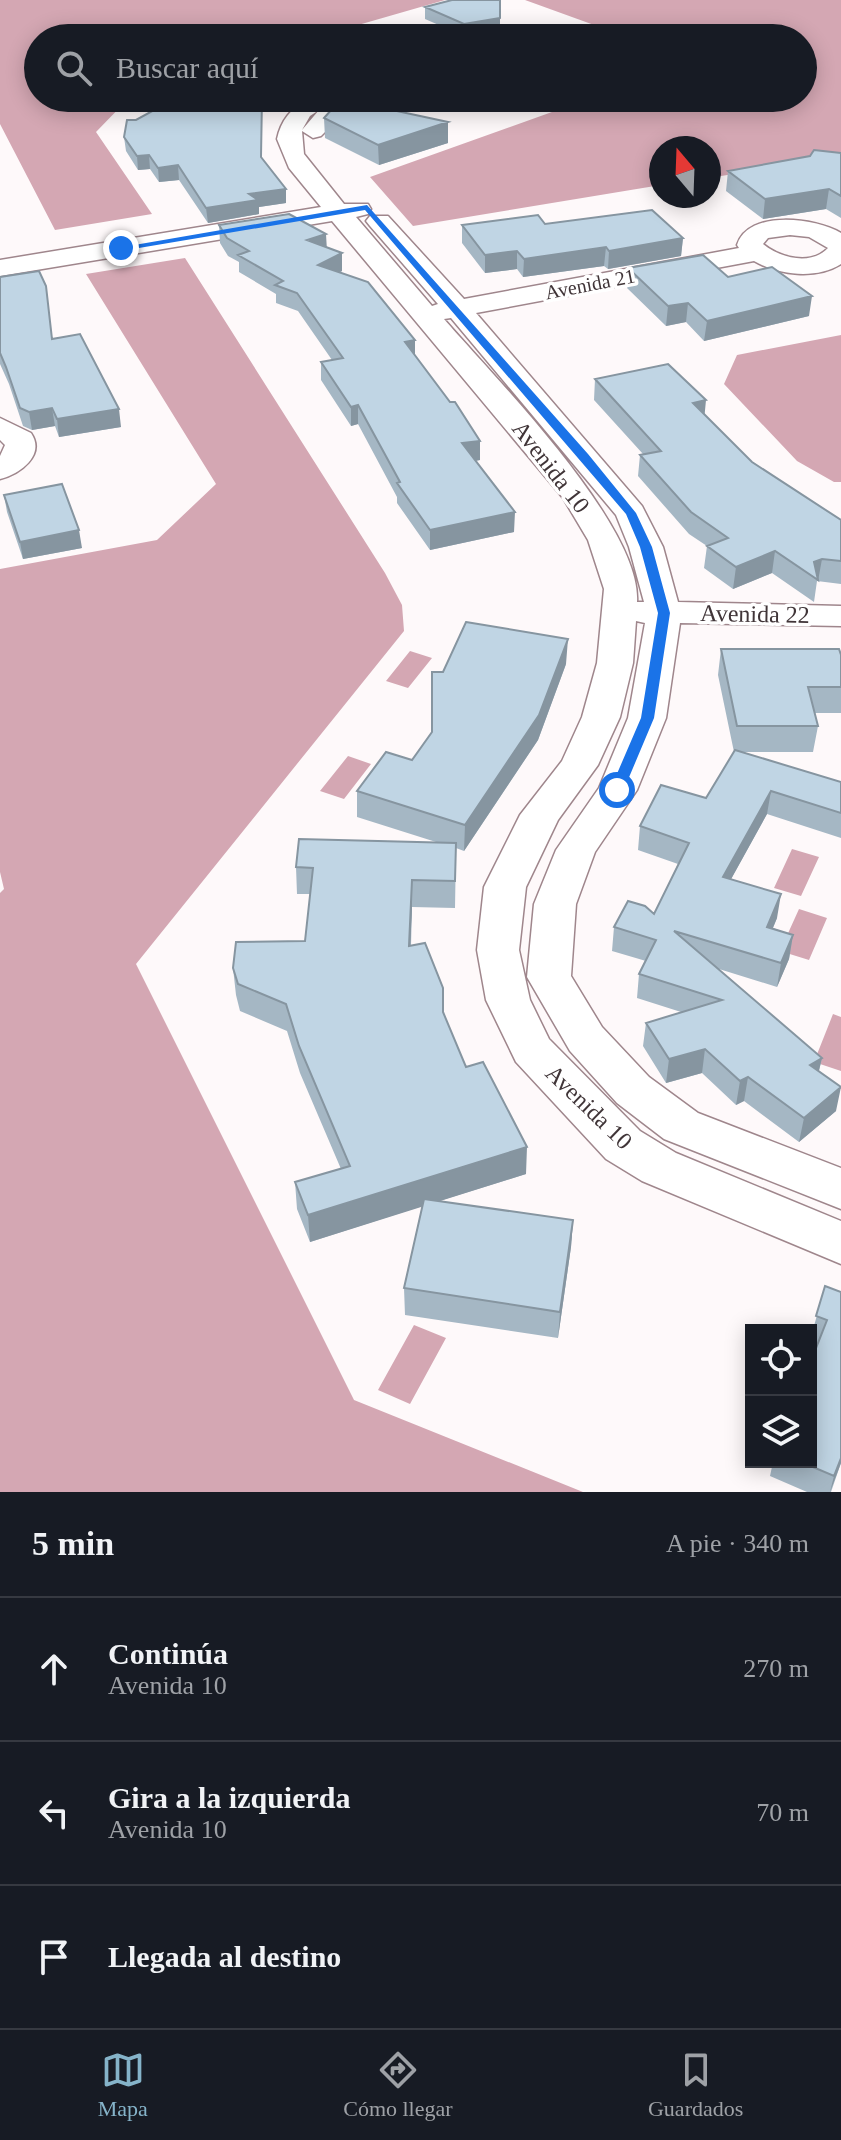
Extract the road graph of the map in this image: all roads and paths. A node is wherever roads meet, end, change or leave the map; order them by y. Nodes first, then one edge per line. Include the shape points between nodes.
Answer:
1 (304, 112) edge
2 (330, 112) edge
3 (323, 158) dead end
4 (348, 201) junction
5 (118, 242) junction
6 (755, 253) dead end
7 (0, 254) edge
8 (0, 268) edge
9 (442, 312) junction
10 (0, 427) edge
11 (0, 470) edge
12 (621, 611) junction
13 (664, 613) junction
14 (841, 616) edge
15 (841, 1189) edge
16 (841, 1243) edge

1 - 4 street, Avenida 10 via 294,119 289,143 293,161
2 - 3 street via 312,133 314,148
4 - 5 street
4 - 9 street, Avenida 10
5 - 7 street
5 - 8 street
6 - 9 street, Avenida 21
9 - 12 street, Avenida 10 via 577,494 604,540 621,589
9 - 13 street, Avenida 10 via 631,513
10 - 11 street via 20,439 22,449
12 - 13 street, Avenida 22
12 - 16 street, Avenida 10 via 601,717 579,765 540,815 505,887 498,950 508,1000 532,1050 623,1145 659,1167
13 - 14 street, Avenida 22
13 - 15 street, Avenida 10 via 647,718 617,790 576,850 555,904 549,977 595,1049 633,1090 681,1126

